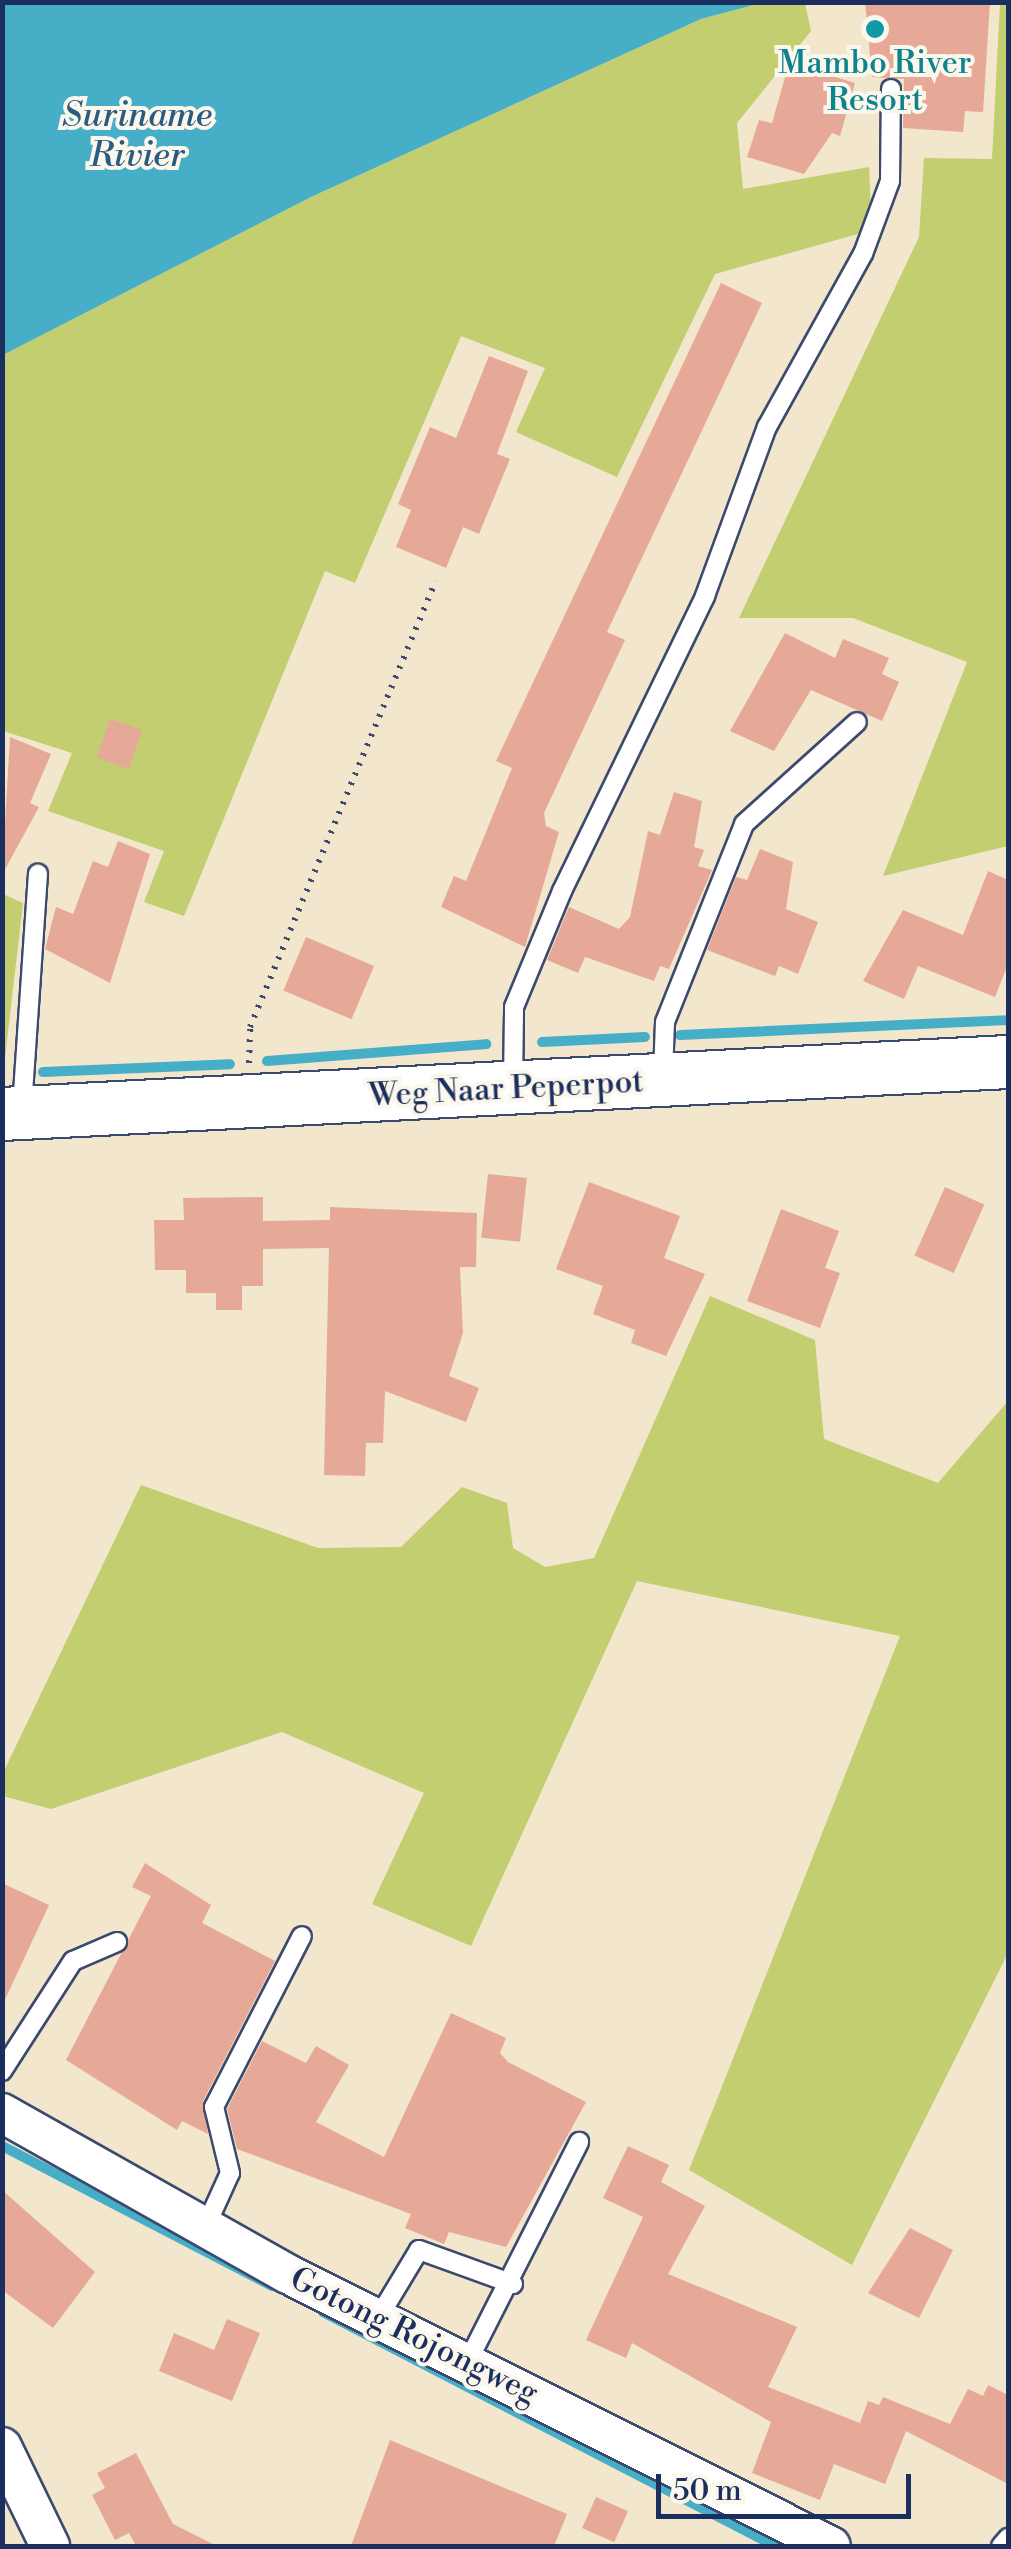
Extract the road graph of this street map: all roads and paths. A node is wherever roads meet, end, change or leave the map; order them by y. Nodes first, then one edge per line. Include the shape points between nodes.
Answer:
1 (891, 89) dead end
2 (436, 581) dead end
3 (857, 722) dead end
4 (38, 874) dead end
5 (1008, 1062) edge
6 (662, 1080) junction
7 (513, 1089) junction
8 (247, 1104) junction
9 (12, 1114) edge
10 (302, 1936) dead end
11 (117, 1942) dead end
12 (2, 2071) edge
13 (2, 2113) edge
14 (579, 2142) dead end
15 (204, 2229) junction
16 (513, 2284) junction
17 (378, 2318) junction
18 (467, 2363) junction
19 (2, 2447) edge
20 (1008, 2538) edge
21 (50, 2546) edge
22 (832, 2546) edge
23 (1001, 2546) edge

1 - 7 lane via 890,182 767,427 705,596 562,891 514,1007
2 - 8 path via 250,1028
3 - 6 lane via 744,824 665,1022
4 - 9 lane
5 - 6 street, Weg Naar Peperpot
6 - 7 street, Weg Naar Peperpot
7 - 8 street, Weg Naar Peperpot
8 - 9 street, Weg Naar Peperpot
10 - 15 lane via 214,2108 230,2173
11 - 12 lane via 73,1961
13 - 15 street, Gotong Rojongweg
14 - 16 lane
15 - 17 street, Gotong Rojongweg
16 - 17 lane via 419,2250
16 - 18 lane
17 - 18 street, Gotong Rojongweg
18 - 22 street, Gotong Rojongweg
19 - 21 street
20 - 23 lane

